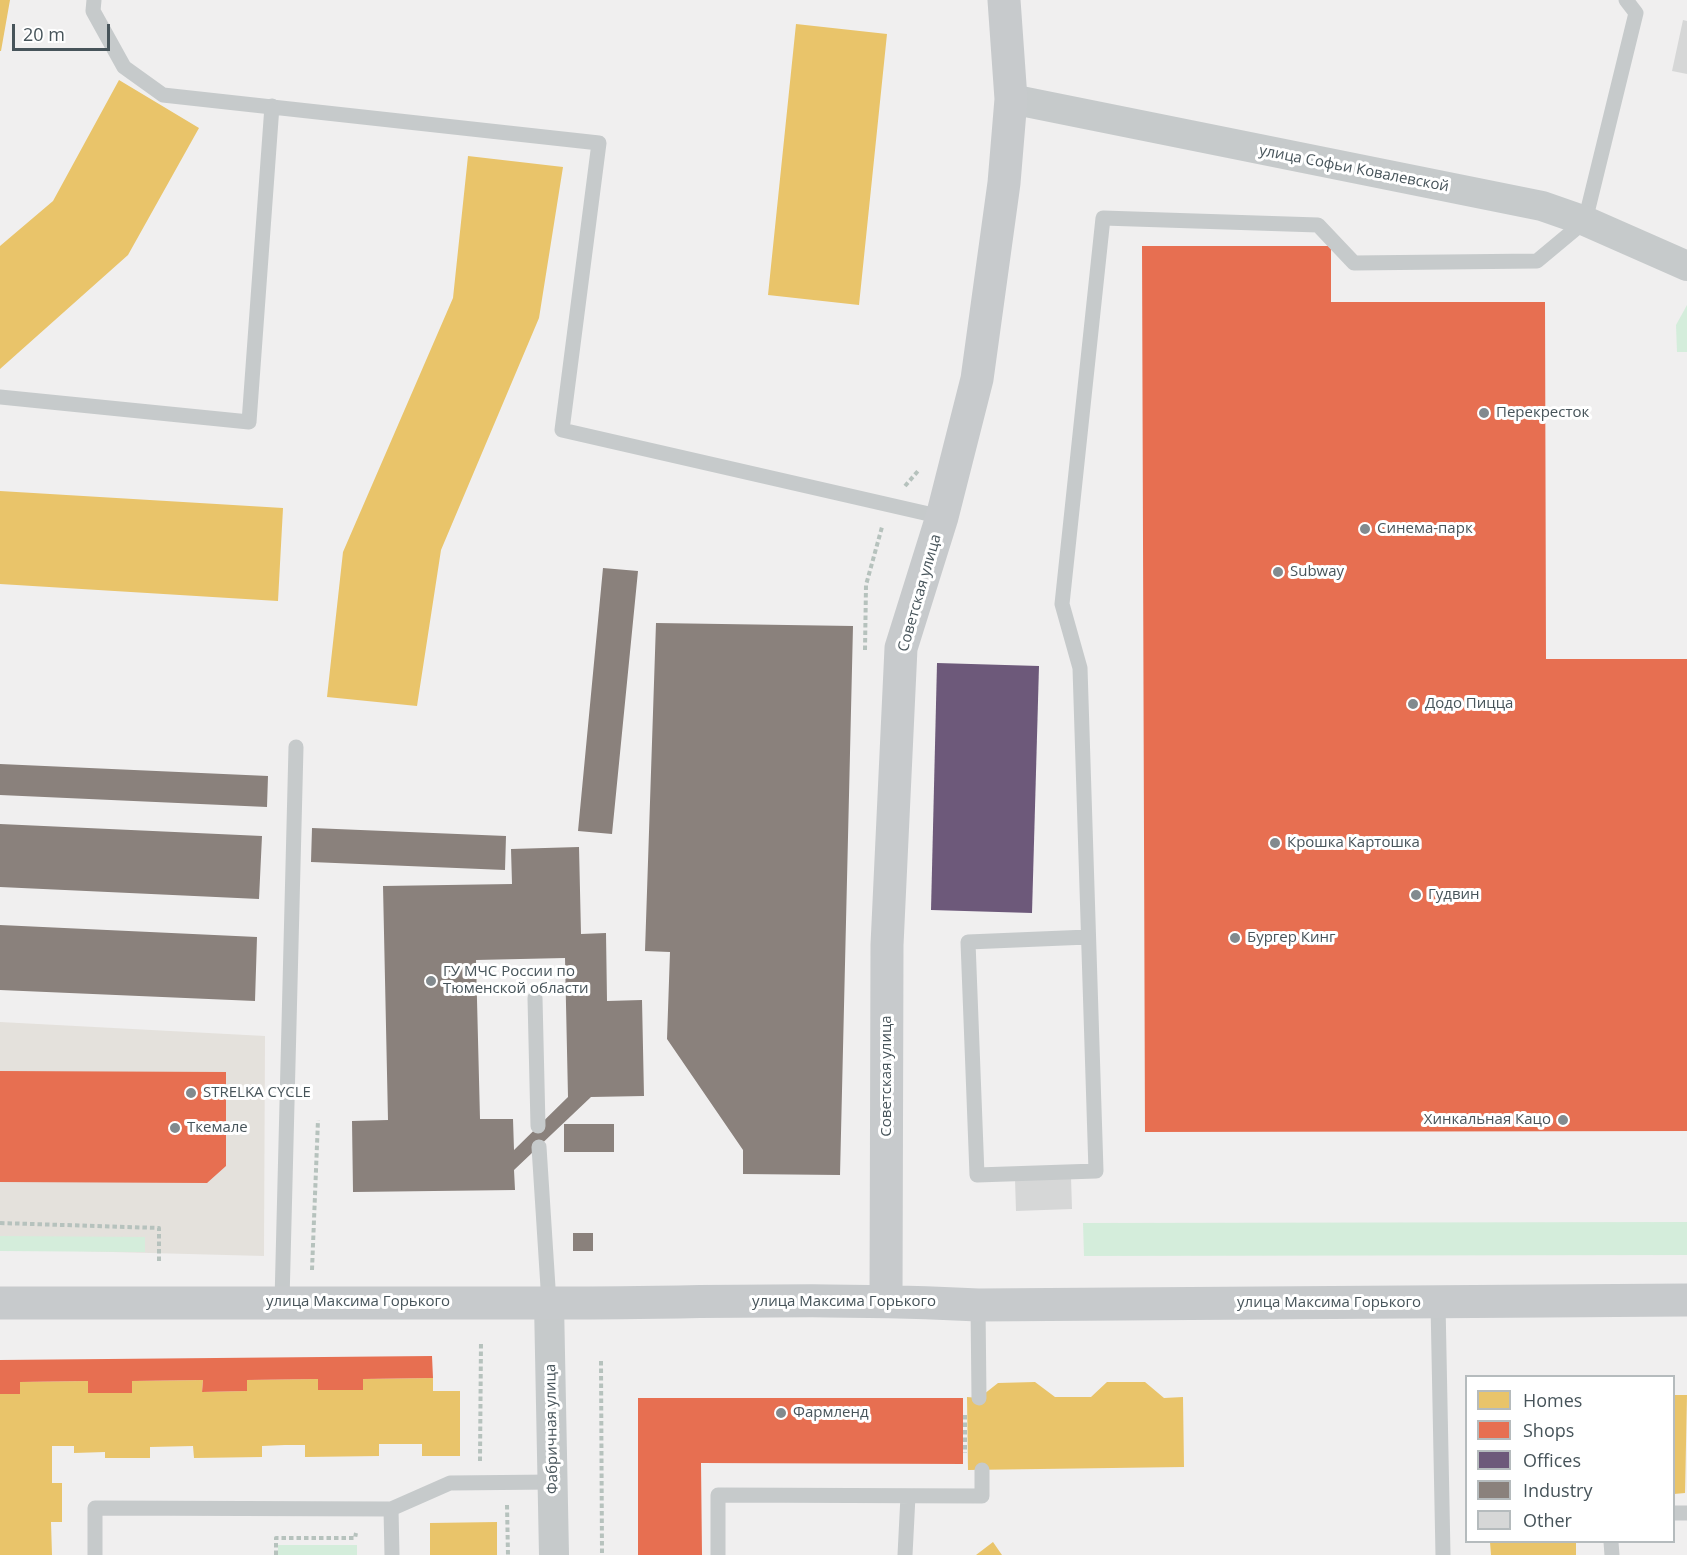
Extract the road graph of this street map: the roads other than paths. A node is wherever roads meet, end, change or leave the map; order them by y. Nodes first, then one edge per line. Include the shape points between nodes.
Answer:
1 (94, 0) edge
2 (1004, 0) edge
3 (1626, 0) edge
4 (1011, 99) junction
5 (272, 106) junction
6 (1585, 221) junction
7 (1687, 266) edge
8 (0, 397) edge
9 (942, 517) junction
10 (296, 747) dead end
11 (1088, 937) junction
12 (535, 998) dead end
13 (538, 1126) dead end
14 (539, 1147) dead end
15 (1687, 1300) edge
16 (282, 1301) junction
17 (886, 1301) junction
18 (0, 1303) edge
19 (549, 1303) junction
20 (1437, 1303) junction
21 (978, 1305) junction
22 (979, 1398) dead end
23 (982, 1470) dead end
24 (553, 1482) junction
25 (908, 1496) junction
26 (391, 1509) junction
27 (95, 1555) edge
28 (392, 1555) edge
29 (554, 1555) edge
30 (718, 1555) edge
31 (905, 1555) edge
32 (1443, 1555) edge

1 - 5 lane via 93,11 124,67 163,94
2 - 4 street, Советская улица
3 - 6 lane via 1636,13
4 - 6 street, улица Софьи Ковалевской via 1542,206
4 - 9 street, Советская улица via 1004,183 977,379
5 - 8 lane via 249,422
5 - 9 lane via 599,143 562,430
6 - 7 street, улица Софьи Ковалевской
6 - 11 lane via 1538,261 1354,263 1318,225 1103,218 1062,604 1080,668
9 - 17 street, Советская улица via 901,648 887,945
10 - 16 lane
11 - 11 lane via 1096,1171 977,1175 968,942
12 - 13 lane
14 - 19 lane
15 - 20 street, улица Максима Горького
16 - 18 street, улица Максима Горького
16 - 19 street, улица Максима Горького
17 - 19 street, улица Максима Горького
17 - 21 street, улица Максима Горького
19 - 24 street, Фабричная улица
20 - 21 street, улица Максима Горького
20 - 32 lane
21 - 22 lane
23 - 25 lane via 982,1496
24 - 26 lane via 450,1484
24 - 29 street, Фабричная улица
25 - 30 lane via 718,1495
25 - 31 lane
26 - 27 lane via 95,1508
26 - 28 lane

